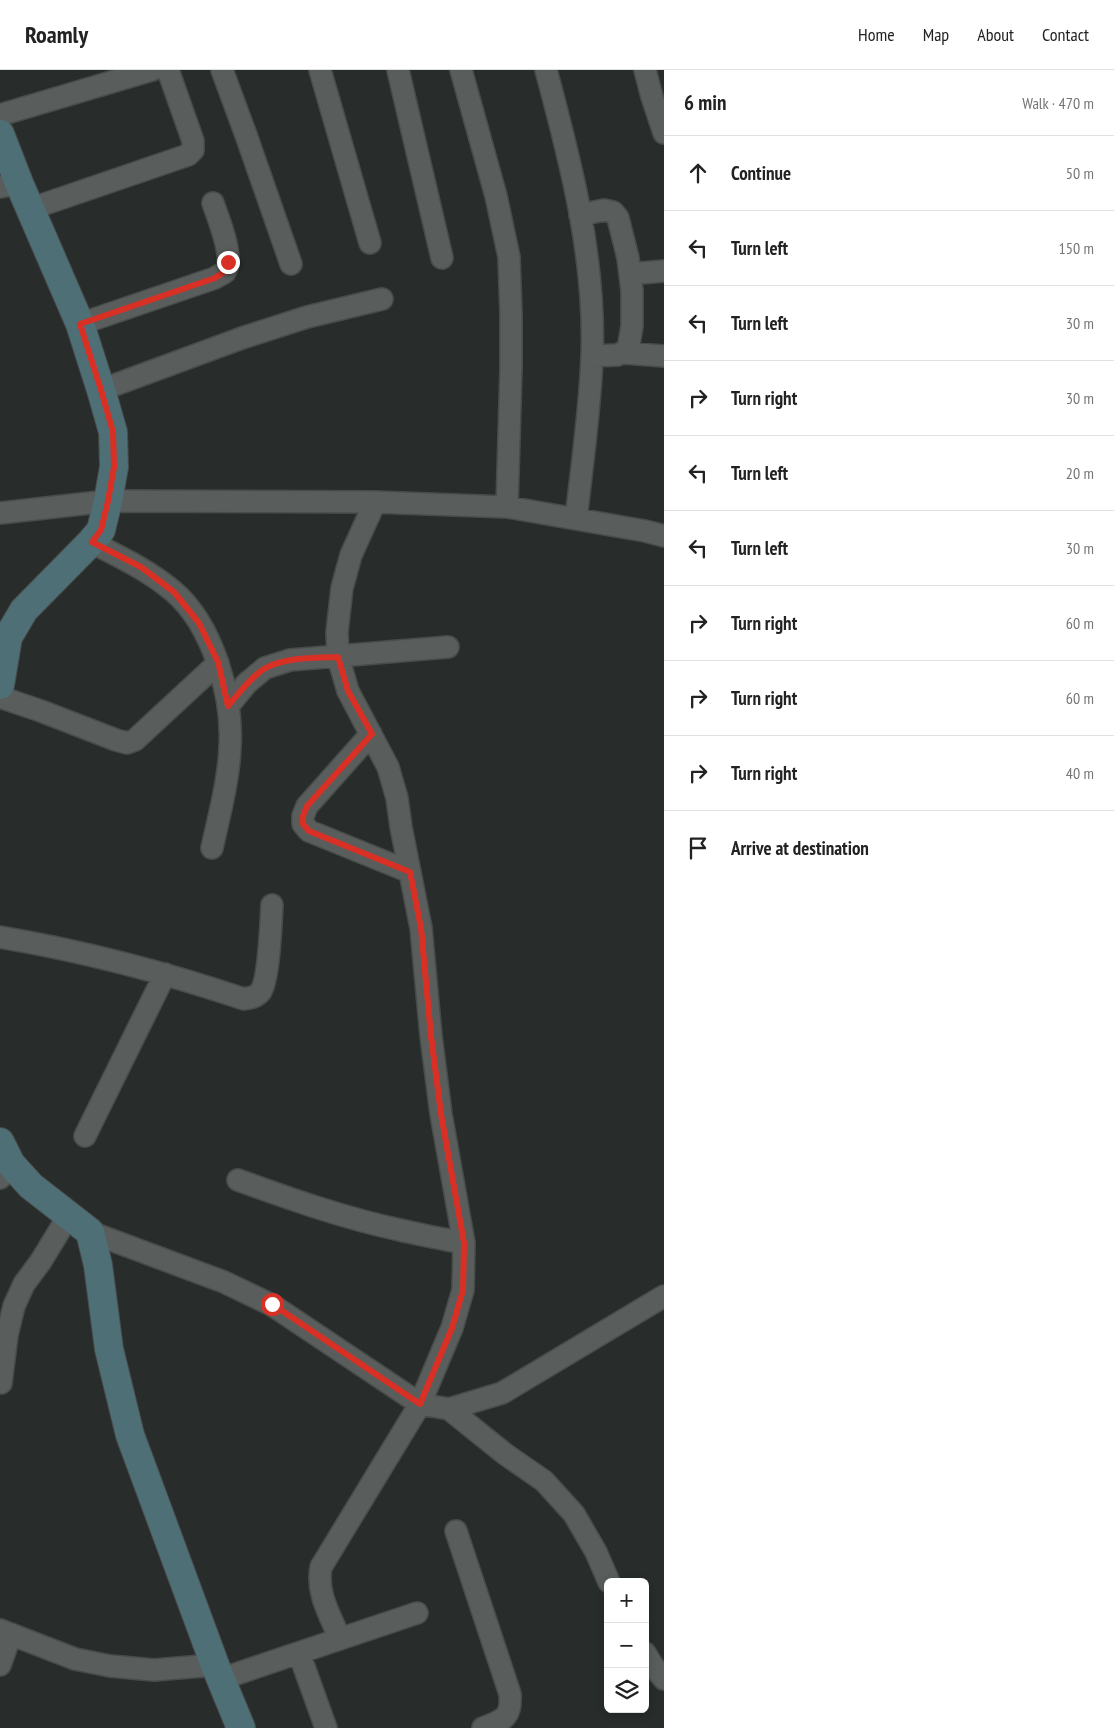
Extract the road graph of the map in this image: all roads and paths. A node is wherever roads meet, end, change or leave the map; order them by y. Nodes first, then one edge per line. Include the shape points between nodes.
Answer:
1 (152, 70) edge
2 (168, 70) edge
3 (222, 70) edge
4 (320, 70) edge
5 (398, 70) edge
6 (461, 70) edge
7 (546, 70) edge
8 (645, 70) edge
9 (0, 115) edge
10 (664, 133) edge
11 (0, 134) edge
12 (9, 185) edge
13 (213, 203) dead end
14 (30, 209) junction
15 (580, 215) junction
16 (370, 243) dead end
17 (442, 258) dead end
18 (291, 264) dead end
19 (664, 271) edge
20 (630, 274) junction
21 (382, 299) dead end
22 (80, 324) junction
23 (624, 353) junction
24 (592, 356) junction
25 (664, 356) edge
26 (101, 390) junction
27 (376, 502) junction
28 (507, 507) junction
29 (0, 513) edge
30 (576, 519) junction
31 (101, 522) junction
32 (664, 536) edge
33 (448, 647) dead end
34 (338, 657) junction
35 (218, 662) junction
36 (0, 685) edge
37 (0, 697) edge
38 (228, 706) junction
39 (372, 734) junction
40 (212, 848) dead end
41 (410, 872) junction
42 (272, 905) dead end
43 (0, 937) edge
44 (165, 974) junction
45 (85, 1136) dead end
46 (4, 1162) edge
47 (238, 1180) dead end
48 (69, 1215) junction
49 (90, 1232) junction
50 (464, 1243) junction
51 (664, 1296) edge
52 (1, 1383) edge
53 (420, 1404) junction
54 (449, 1409) junction
55 (456, 1530) dead end
56 (607, 1578) edge
57 (417, 1613) dead end
58 (6, 1632) edge
59 (340, 1639) junction
60 (299, 1653) junction
61 (649, 1660) edge
62 (0, 1664) edge
63 (218, 1672) junction
64 (664, 1679) edge
65 (241, 1728) edge
66 (326, 1728) edge
67 (483, 1728) edge

1 - 9 street
2 - 14 street via 194,141 193,150 188,155
3 - 18 street
4 - 16 street
5 - 17 street
6 - 28 street via 496,196 508,257 511,368
7 - 15 street
8 - 10 street
11 - 12 street
12 - 14 street
13 - 22 street via 226,246 228,262 224,272 215,278
14 - 22 street
15 - 20 street via 604,210 613,212 618,218
15 - 24 street via 590,288
19 - 20 street
20 - 23 street via 630,345
21 - 26 street via 242,338
22 - 26 street
23 - 24 street
23 - 25 street
24 - 30 street
26 - 31 street via 113,432 114,467
27 - 28 street
27 - 31 street
27 - 34 street via 351,555 342,588
28 - 30 street
29 - 31 street
30 - 32 street
31 - 35 street via 141,567 174,592 199,623
31 - 36 street via 24,610 8,637
33 - 34 street
34 - 38 street via 290,660 265,668
34 - 39 street via 348,691
35 - 37 street via 135,740 127,743
35 - 38 street
38 - 40 street via 230,747
39 - 41 street via 388,767 397,798
39 - 41 street via 307,806 303,824 309,831
41 - 50 street via 421,928 441,1114
42 - 44 street via 266,979 260,992 252,998 244,999
43 - 44 street via 93,955
44 - 45 street
46 - 48 street
47 - 50 street via 339,1214
48 - 49 street
48 - 52 street via 24,1284 14,1306
49 - 53 street via 224,1282 272,1304
49 - 63 street via 98,1265 109,1349 130,1435
50 - 53 street via 463,1290 452,1328
51 - 54 street via 502,1393
53 - 54 street
53 - 59 street via 321,1568 321,1592
54 - 56 street via 504,1454 544,1481 574,1514
55 - 67 street via 510,1694 511,1706 507,1716
57 - 59 street
58 - 62 street
58 - 63 street via 75,1659 110,1666
59 - 60 street
60 - 63 street
60 - 66 street
61 - 64 street
63 - 65 street

